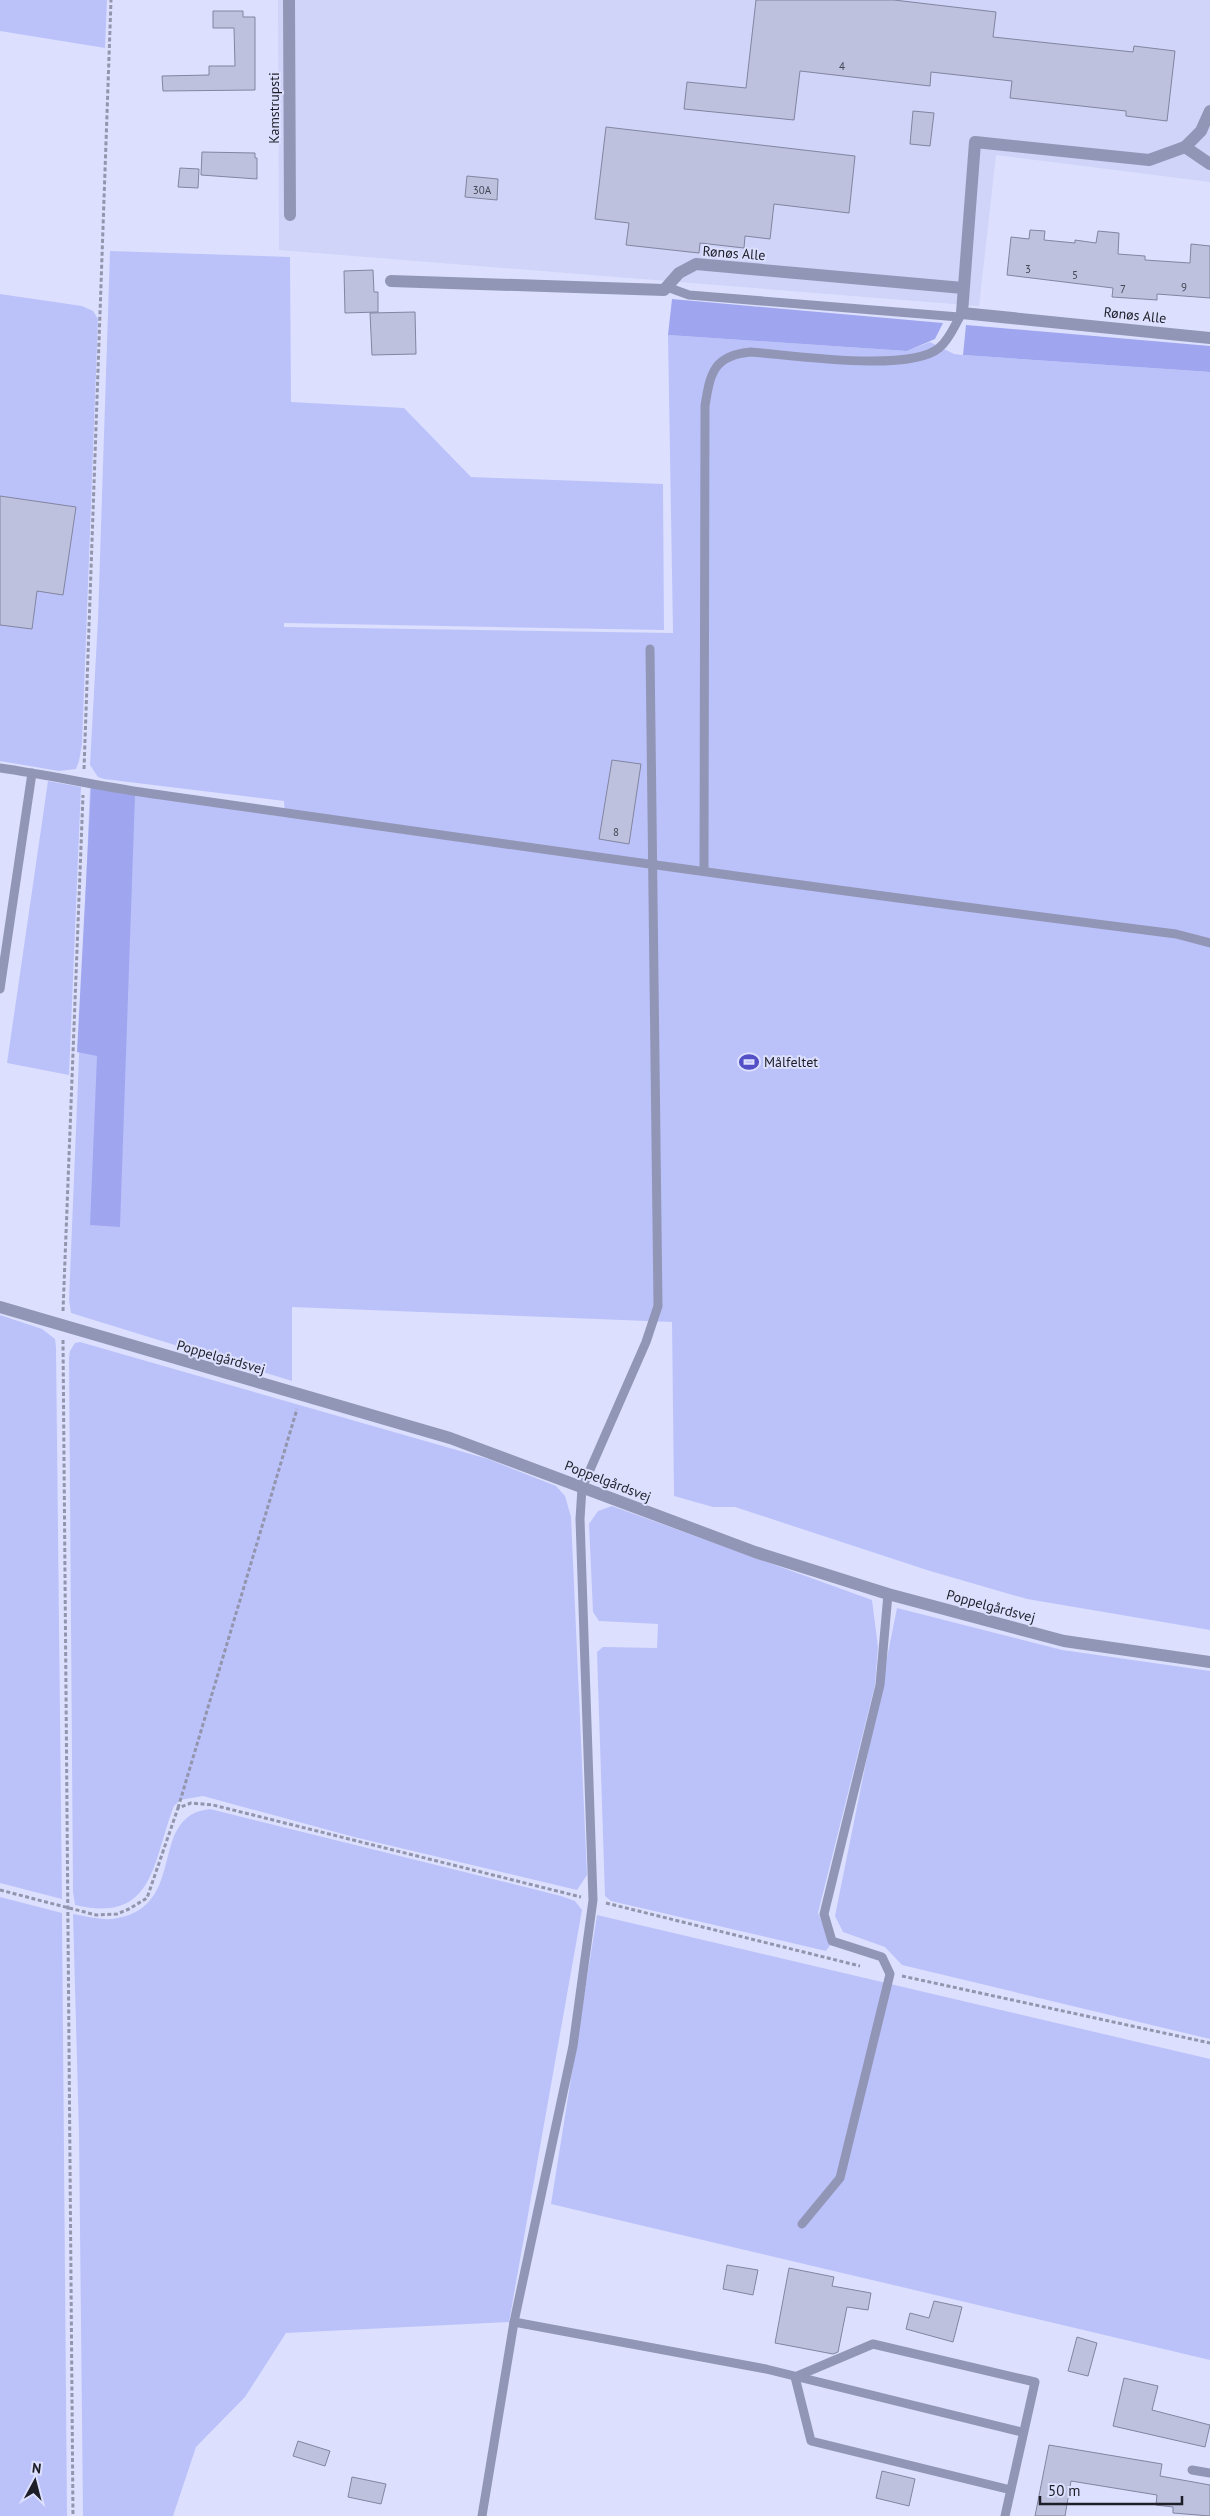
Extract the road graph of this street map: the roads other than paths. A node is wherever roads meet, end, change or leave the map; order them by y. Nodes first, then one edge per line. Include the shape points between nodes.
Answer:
1 (288, 0) edge
2 (1210, 111) edge
3 (1185, 147) junction
4 (1210, 164) edge
5 (290, 215) dead end
6 (391, 281) dead end
7 (667, 287) junction
8 (963, 288) junction
9 (960, 315) junction
10 (1210, 338) edge
11 (650, 649) dead end
12 (0, 768) edge
13 (32, 773) junction
14 (654, 863) junction
15 (704, 872) junction
16 (1210, 943) edge
17 (0, 989) edge
18 (0, 1308) edge
19 (582, 1488) junction
20 (888, 1594) junction
21 (1210, 1662) edge
22 (802, 2224) dead end
23 (514, 2322) junction
24 (795, 2377) junction
25 (1022, 2432) junction
26 (1192, 2470) dead end
27 (1210, 2473) edge
28 (1011, 2490) junction
29 (482, 2516) edge
30 (1005, 2516) edge

1 - 5 street, Kamstrupsti
2 - 3 street via 1201,131
3 - 4 street
3 - 8 street via 1148,160 975,142
6 - 7 street via 664,290
7 - 8 street, Rønøs Alle via 679,273 696,264
7 - 9 lane via 689,295
8 - 9 street
9 - 10 street, Rønøs Alle
9 - 15 lane via 940,347 921,357 890,361 737,353 724,359 709,379 705,406
11 - 14 lane
12 - 13 lane
13 - 14 lane
13 - 17 lane
14 - 15 lane
14 - 19 lane via 658,1306 646,1342
15 - 16 lane via 1176,934
18 - 19 street, Poppelgårdsvej via 450,1438
19 - 20 street, Poppelgårdsvej via 755,1552
19 - 23 lane via 593,1900 573,2046
20 - 21 street, Poppelgårdsvej via 1064,1641
20 - 22 lane via 880,1685 824,1914 832,1940 882,1957 890,1974 840,2178
23 - 24 lane
23 - 29 lane
24 - 25 lane
24 - 25 lane via 873,2344 1034,2382
24 - 28 lane via 811,2441
25 - 28 lane
26 - 27 lane
28 - 30 lane

